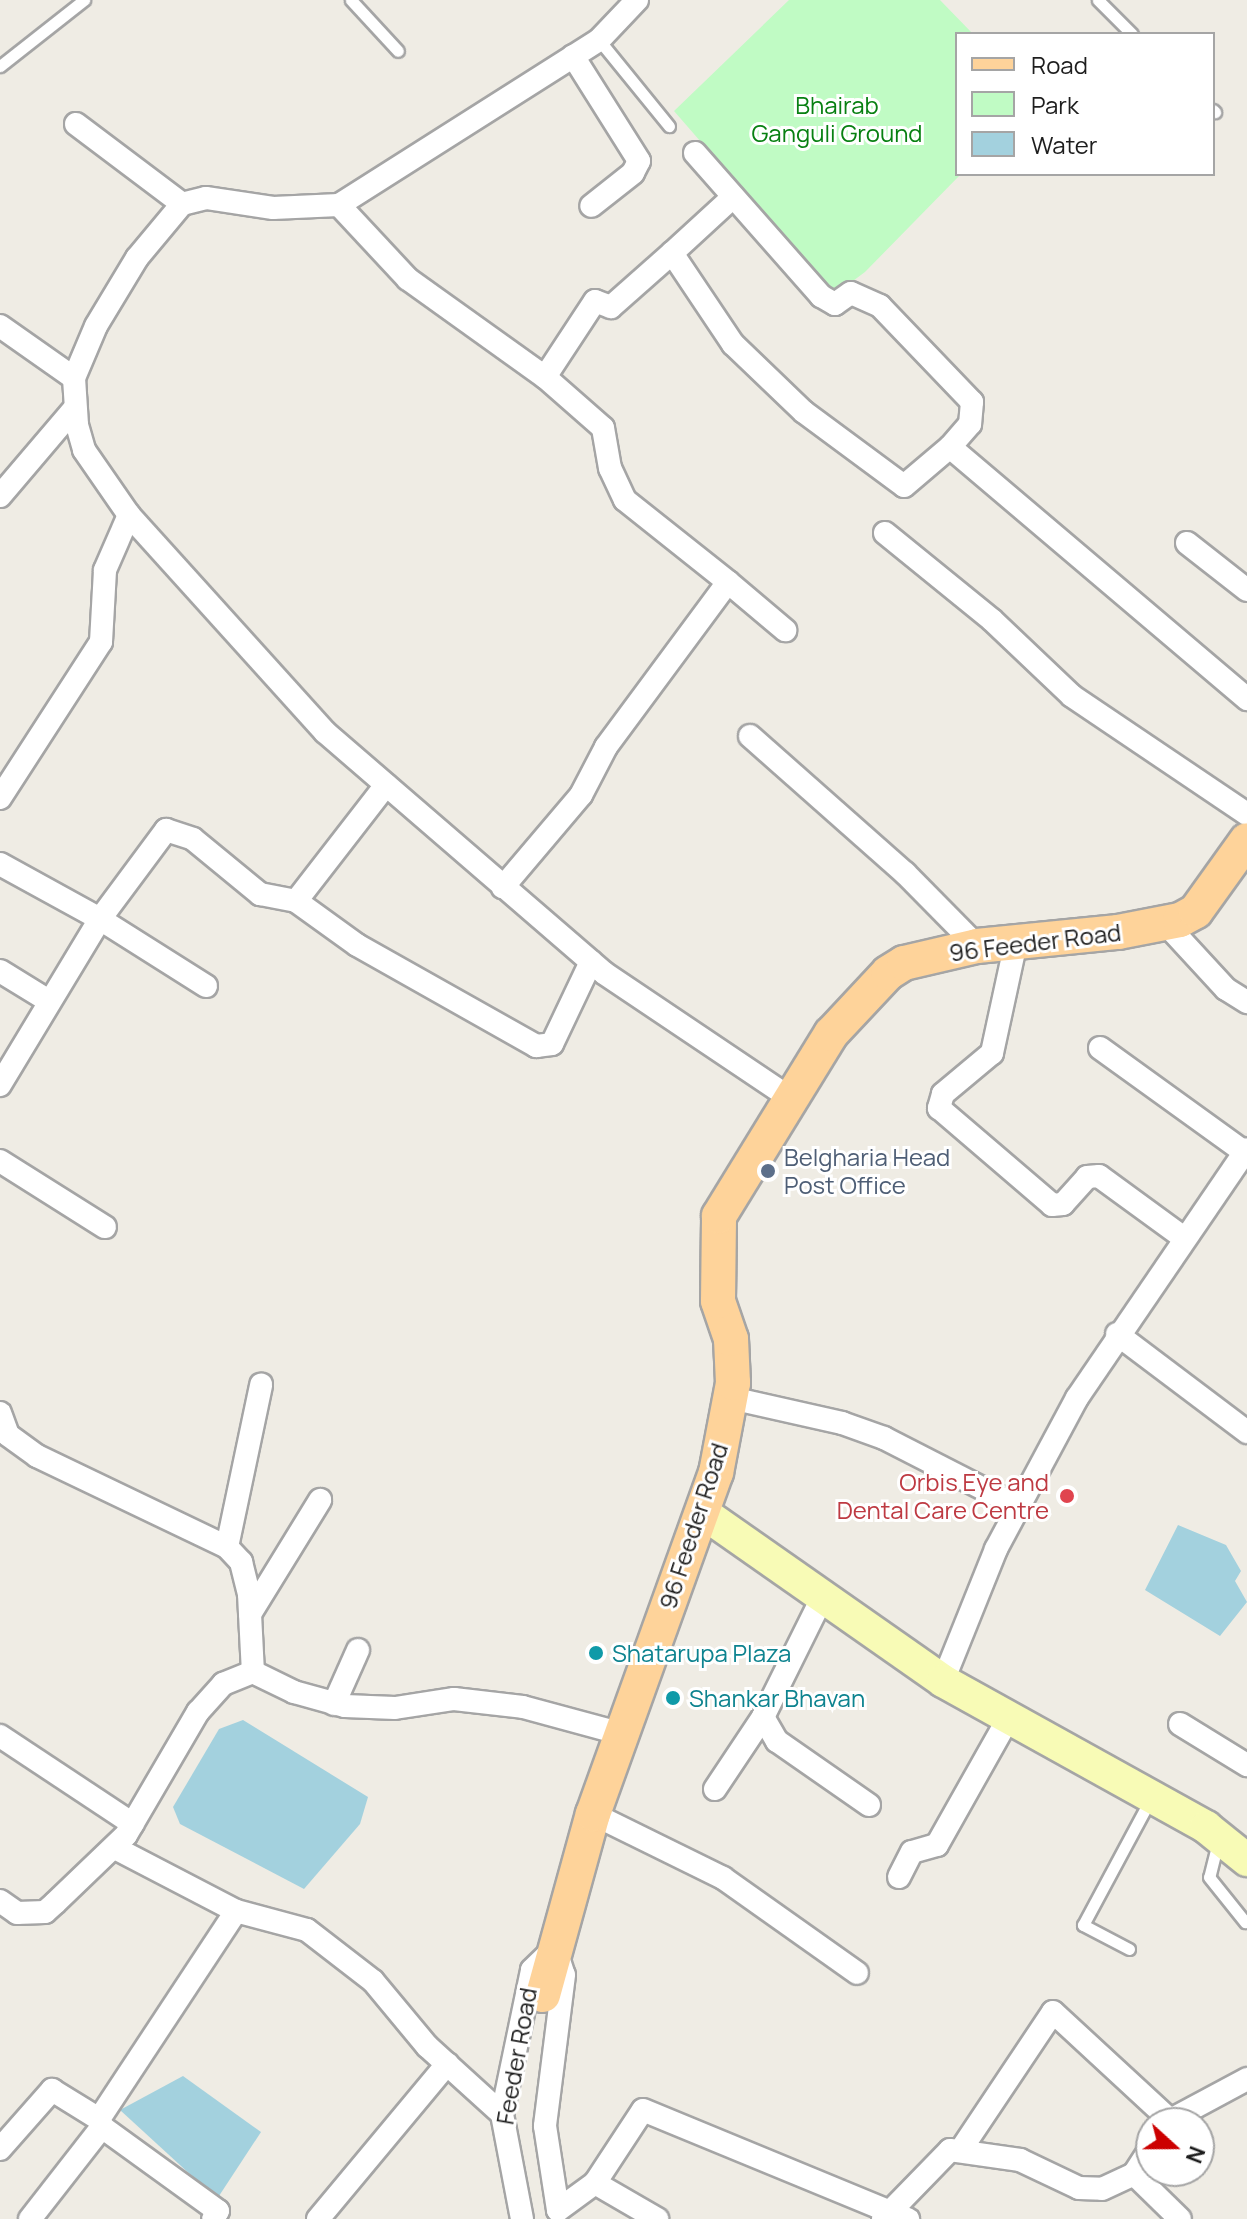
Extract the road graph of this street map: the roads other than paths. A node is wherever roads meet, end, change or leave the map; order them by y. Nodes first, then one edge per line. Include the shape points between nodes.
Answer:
1 (84, 0) edge
2 (351, 0) edge
3 (637, 0) edge
4 (1098, 0) edge
5 (1130, 32) edge
6 (599, 40) junction
7 (398, 51) dead end
8 (573, 56) junction
9 (0, 66) edge
10 (76, 124) dead end
11 (669, 126) dead end
12 (695, 153) dead end
13 (733, 197) junction
14 (182, 204) junction
15 (339, 205) junction
16 (591, 206) dead end
17 (672, 253) junction
18 (0, 326) edge
19 (545, 377) junction
20 (74, 378) junction
21 (75, 408) junction
22 (950, 447) junction
23 (0, 496) edge
24 (129, 515) junction
25 (885, 533) dead end
26 (1187, 543) dead end
27 (728, 582) junction
28 (1247, 590) edge
29 (785, 630) dead end
30 (1247, 699) edge
31 (750, 736) dead end
32 (386, 785) junction
33 (0, 798) edge
34 (1247, 814) edge
35 (1247, 840) edge
36 (0, 864) edge
37 (503, 887) junction
38 (296, 901) junction
39 (100, 919) junction
40 (1166, 924) junction
41 (1016, 942) junction
42 (977, 946) junction
43 (591, 962) junction
44 (0, 971) edge
45 (206, 986) dead end
46 (49, 1001) junction
47 (1247, 1002) edge
48 (1100, 1048) dead end
49 (0, 1085) edge
50 (793, 1100) junction
51 (1246, 1150) edge
52 (0, 1161) edge
53 (105, 1227) dead end
54 (1184, 1238) junction
55 (1117, 1334) junction
56 (261, 1385) dead end
57 (731, 1398) junction
58 (0, 1413) edge
59 (1247, 1432) edge
60 (320, 1500) dead end
61 (1019, 1507) junction
62 (702, 1512) junction
63 (227, 1547) junction
64 (823, 1596) junction
65 (250, 1614) junction
66 (358, 1650) dead end
67 (253, 1672) junction
68 (943, 1681) junction
69 (334, 1704) junction
70 (763, 1717) junction
71 (1009, 1717) junction
72 (1180, 1724) dead end
73 (619, 1733) junction
74 (0, 1736) edge
75 (1247, 1765) edge
76 (715, 1789) dead end
77 (1152, 1796) junction
78 (869, 1805) dead end
79 (593, 1814) junction
80 (133, 1824) junction
81 (1219, 1838) junction
82 (115, 1848) junction
83 (1247, 1860) edge
84 (899, 1877) dead end
85 (0, 1901) edge
86 (236, 1911) junction
87 (1245, 1922) edge
88 (555, 1948) junction
89 (1129, 1949) dead end
90 (857, 1973) dead end
91 (543, 1995) dead end
92 (447, 2064) junction
93 (1247, 2079) edge
94 (1153, 2107) edge
95 (1192, 2107) edge
96 (502, 2114) junction
97 (101, 2123) junction
98 (0, 2149) edge
99 (960, 2151) junction
100 (1134, 2174) joint
101 (595, 2183) junction
102 (523, 2213) edge
103 (558, 2214) edge
104 (894, 2216) edge
105 (30, 2219) edge
106 (213, 2219) edge
107 (318, 2219) edge
108 (657, 2219) edge
109 (1180, 2219) edge

1 - 9 lane
2 - 7 lane
3 - 6 street
4 - 5 lane
6 - 8 street
6 - 11 lane
8 - 15 street
8 - 16 street via 639,161 633,173
10 - 14 street
12 - 13 street
13 - 17 street
13 - 22 street via 821,296 835,304 851,293 880,306 972,402 970,424
14 - 15 street via 206,198 273,208
14 - 20 street via 137,258 96,326
15 - 19 street via 408,279
17 - 19 street via 611,307 595,301
17 - 22 street via 733,344 804,412 885,477 904,486
18 - 20 street
19 - 27 street via 603,428 610,468 625,500
20 - 21 street
21 - 23 street
21 - 24 street via 84,450
22 - 30 street
24 - 32 street via 325,732
24 - 33 street via 105,570 101,642
25 - 34 street via 992,620 1072,696
26 - 28 street
27 - 29 street
27 - 37 street via 606,747 581,795
31 - 42 street via 905,873
32 - 37 street
32 - 38 street
35 - 40 main road, 96 Feeder Road via 1196,911
36 - 39 street
37 - 43 street
38 - 39 street via 260,894 193,839 166,830
38 - 43 street via 357,945 545,1048 552,1044
39 - 45 street
39 - 46 street
40 - 41 main road, 96 Feeder Road
40 - 47 street via 1226,989
41 - 42 main road, 96 Feeder Road
41 - 54 street via 992,1053 943,1094 939,1108 1052,1205 1063,1204 1087,1177 1099,1176
42 - 50 main road, 96 Feeder Road via 904,963 888,973 831,1034
43 - 50 street
44 - 46 street
46 - 49 street
48 - 51 street
50 - 57 main road, 96 Feeder Road via 719,1216 718,1301 731,1339
51 - 54 street
52 - 53 street
54 - 55 street
55 - 59 street
55 - 61 street
56 - 63 street
57 - 61 street via 884,1438
57 - 62 main road, 96 Feeder Road
58 - 63 street via 8,1435 37,1456
60 - 65 street
61 - 68 street
62 - 64 street
62 - 73 main road, 96 Feeder Road
63 - 65 street via 241,1562
64 - 68 street
64 - 70 street
65 - 67 street
66 - 69 street
67 - 69 street
67 - 80 street via 223,1684 198,1712
68 - 71 street
69 - 73 street via 395,1708 454,1699 523,1707
70 - 76 street
70 - 78 street via 777,1741
71 - 77 street
71 - 84 street via 937,1845 912,1852
72 - 75 street
73 - 79 main road, 96 Feeder Road
74 - 80 street
77 - 81 street
77 - 89 lane via 1083,1925
79 - 88 main road, 96 Feeder Road
79 - 90 street via 723,1878
80 - 82 street
81 - 83 street
81 - 87 lane via 1209,1877
82 - 85 street via 45,1912 17,1913
82 - 86 street
86 - 92 street via 307,1930 373,1981
86 - 97 street
88 - 91 main road, 96 Feeder Road
88 - 96 street, Feeder Road via 532,1970
88 - 103 street via 564,1975 545,2126
92 - 96 street
92 - 107 street
93 - 95 street
94 - 99 street via 1053,2012
96 - 102 street, Feeder Road via 503,2138
97 - 98 street via 52,2090
97 - 105 street
97 - 106 street via 218,2211
99 - 100 street via 1020,2160 1079,2188 1102,2189
99 - 104 street via 950,2150
100 - 109 street
101 - 103 street
101 - 104 street via 643,2110
101 - 108 street
102 - 103 street

